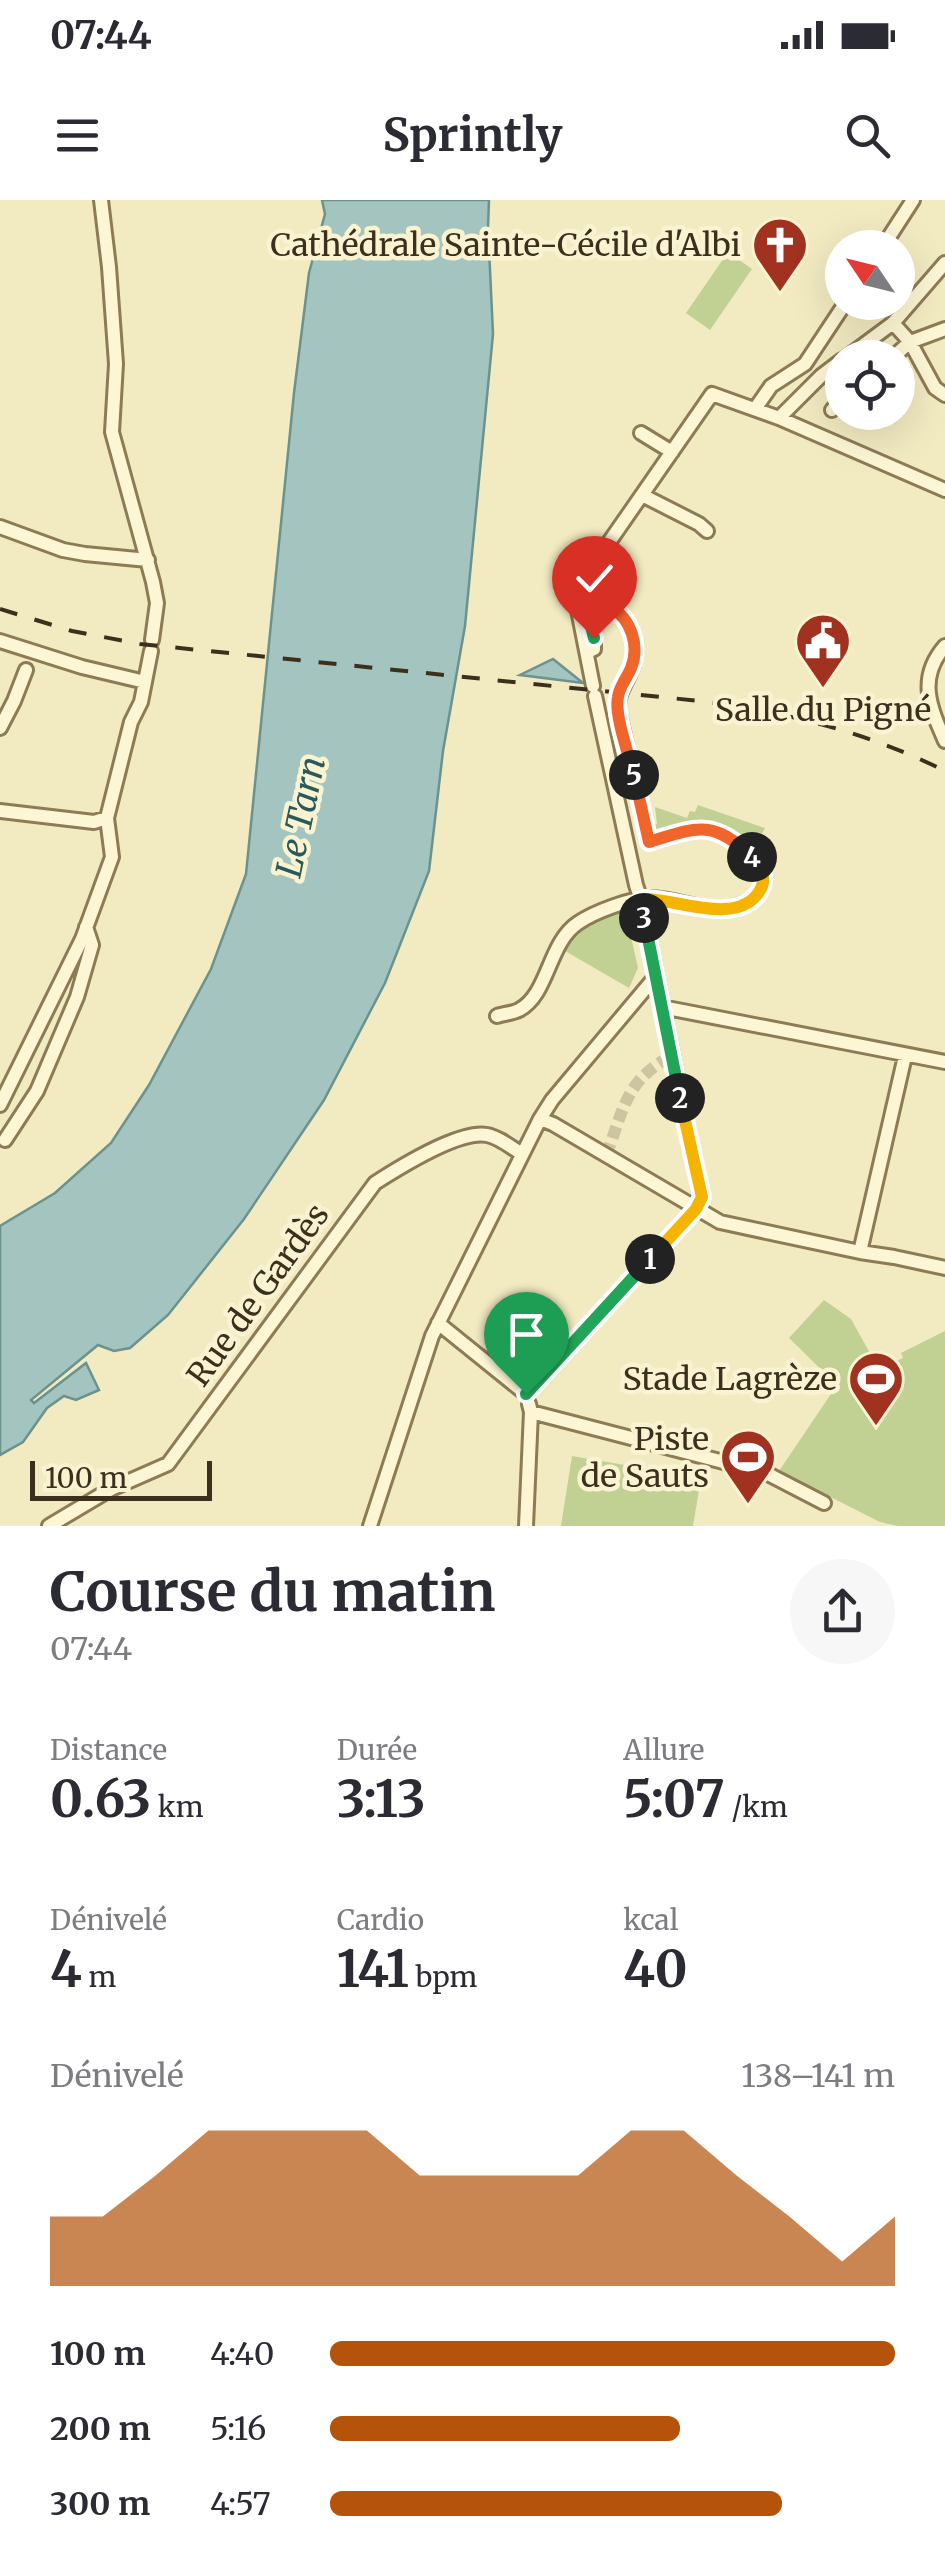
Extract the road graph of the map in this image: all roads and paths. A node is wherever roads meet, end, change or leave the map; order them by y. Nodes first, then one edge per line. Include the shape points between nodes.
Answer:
1 (101, 200) edge
2 (913, 200) edge
3 (894, 230) edge
4 (945, 263) edge
5 (834, 320) edge
6 (893, 323) junction
7 (945, 328) edge
8 (870, 340) edge
9 (908, 340) edge
10 (915, 340) edge
11 (915, 351) edge
12 (825, 374) edge
13 (945, 395) edge
14 (755, 409) junction
15 (779, 418) junction
16 (640, 433) dead end
17 (672, 452) junction
18 (945, 490) edge
19 (644, 496) junction
20 (0, 527) edge
21 (706, 531) dead end
22 (148, 560) junction
23 (0, 641) edge
24 (945, 646) edge
25 (588, 652) junction
26 (26, 670) dead end
27 (145, 682) junction
28 (2, 718) edge
29 (945, 742) edge
30 (0, 811) edge
31 (107, 818) junction
32 (641, 900) junction
33 (86, 927) junction
34 (656, 976) junction
35 (662, 1007) junction
36 (497, 1016) dead end
37 (905, 1056) junction
38 (945, 1062) edge
39 (0, 1105) edge
40 (540, 1120) junction
41 (5, 1140) dead end
42 (522, 1154) junction
43 (696, 1209) junction
44 (860, 1252) junction
45 (945, 1268) edge
46 (438, 1323) junction
47 (526, 1394) junction
48 (532, 1412) junction
49 (824, 1504) dead end
50 (49, 1526) edge
51 (370, 1526) edge
52 (526, 1526) edge

1 - 22 street via 116,364 112,432
2 - 3 street
4 - 6 street
5 - 14 street via 805,364 771,386
6 - 8 street
6 - 9 street
7 - 10 street
11 - 13 street
12 - 15 street
14 - 15 street
14 - 17 street via 712,394
15 - 18 street
16 - 17 street
17 - 19 street
19 - 21 street
19 - 25 street via 578,592
20 - 22 street via 63,550
22 - 27 street via 156,603
23 - 27 street
24 - 29 street via 927,686
25 - 32 street
25 - 32 street via 594,649 589,618 594,610 613,607 634,639 633,665 617,698 649,842 690,829 723,833 756,861 764,878 754,899 729,908
26 - 28 street
27 - 31 street
30 - 31 street
31 - 33 street via 112,858
32 - 34 street
32 - 36 street via 575,924 558,944 538,990 521,1009
33 - 39 street
33 - 41 street via 92,945 77,998 37,1092
34 - 35 street
34 - 40 street
35 - 37 street
35 - 43 street via 702,1197
37 - 38 street
37 - 44 street
40 - 42 street
40 - 43 street
42 - 46 street
42 - 50 street, Rue de Gardès via 490,1134 466,1134 376,1182 168,1464
43 - 44 street via 720,1222
43 - 47 street
44 - 45 street
46 - 47 street
46 - 51 street
47 - 48 street
48 - 49 street via 766,1474
48 - 52 street

